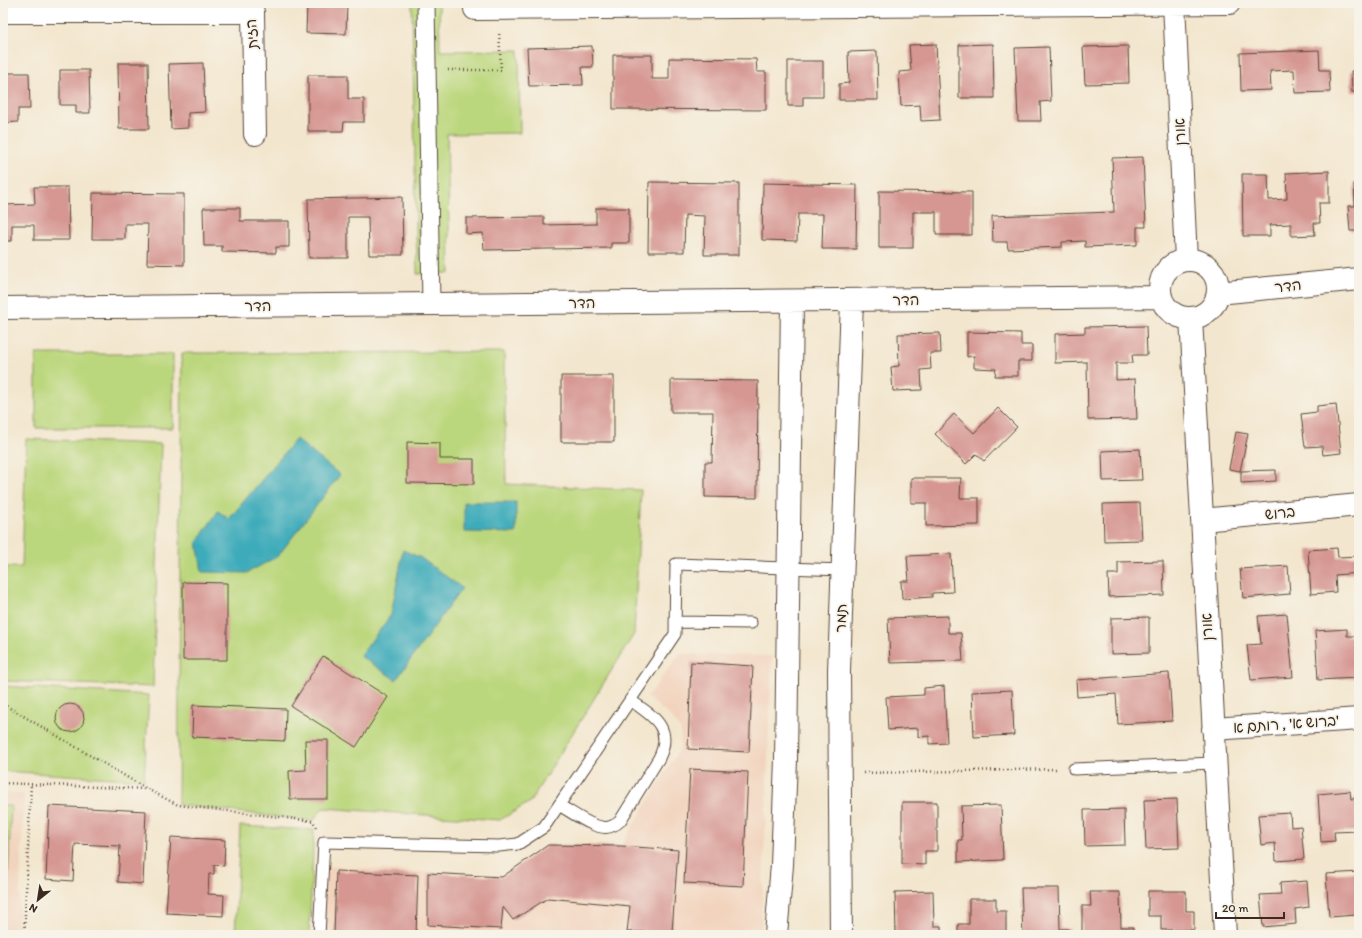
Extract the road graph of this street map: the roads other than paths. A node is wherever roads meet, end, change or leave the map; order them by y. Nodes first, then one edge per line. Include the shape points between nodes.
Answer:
1 (426, 3) edge
2 (1174, 3) edge
3 (1229, 3) edge
4 (475, 9) dead end
5 (3, 12) edge
6 (255, 134) dead end
7 (1186, 260) junction
8 (1359, 279) edge
9 (1218, 293) junction
10 (1160, 297) junction
11 (852, 300) junction
12 (792, 301) junction
13 (431, 304) junction
14 (3, 308) edge
15 (1191, 318) junction
16 (1359, 505) edge
17 (1202, 520) junction
18 (788, 568) junction
19 (843, 570) junction
20 (675, 622) junction
21 (751, 623) dead end
22 (630, 700) junction
23 (1359, 719) edge
24 (1213, 729) junction
25 (1214, 763) junction
26 (1074, 769) road end
27 (559, 805) junction
28 (319, 935) edge
29 (776, 935) edge
30 (841, 935) edge
31 (1225, 935) edge

1 - 13 street
2 - 3 street
2 - 4 street
2 - 7 street, אורן
5 - 6 street, הזית via 253,12
7 - 9 street via 1208,267 1217,282
7 - 10 street via 1171,266 1163,274
8 - 9 street, הדר
9 - 15 street via 1210,309 1201,316
10 - 11 street, הדר
10 - 15 street via 1165,307 1174,314
11 - 12 street, הדר
11 - 19 street, תמר
12 - 13 street, הדר
12 - 18 street
13 - 14 street, הדר
15 - 17 street, אורן
16 - 17 street, ברוש
17 - 24 street, אורן
18 - 19 lane
18 - 20 lane via 676,564
18 - 29 street via 784,812 781,891
19 - 30 street, תמר via 839,671
20 - 21 lane
20 - 22 lane via 675,634
22 - 27 lane
22 - 27 lane via 658,720 665,740 659,758 620,821 612,827 602,828
23 - 24 street, ברוש א' , רותם א'
24 - 25 street, אורן
25 - 26 lane
25 - 31 street, אורן
27 - 28 lane via 544,827 518,844 498,846 324,842

